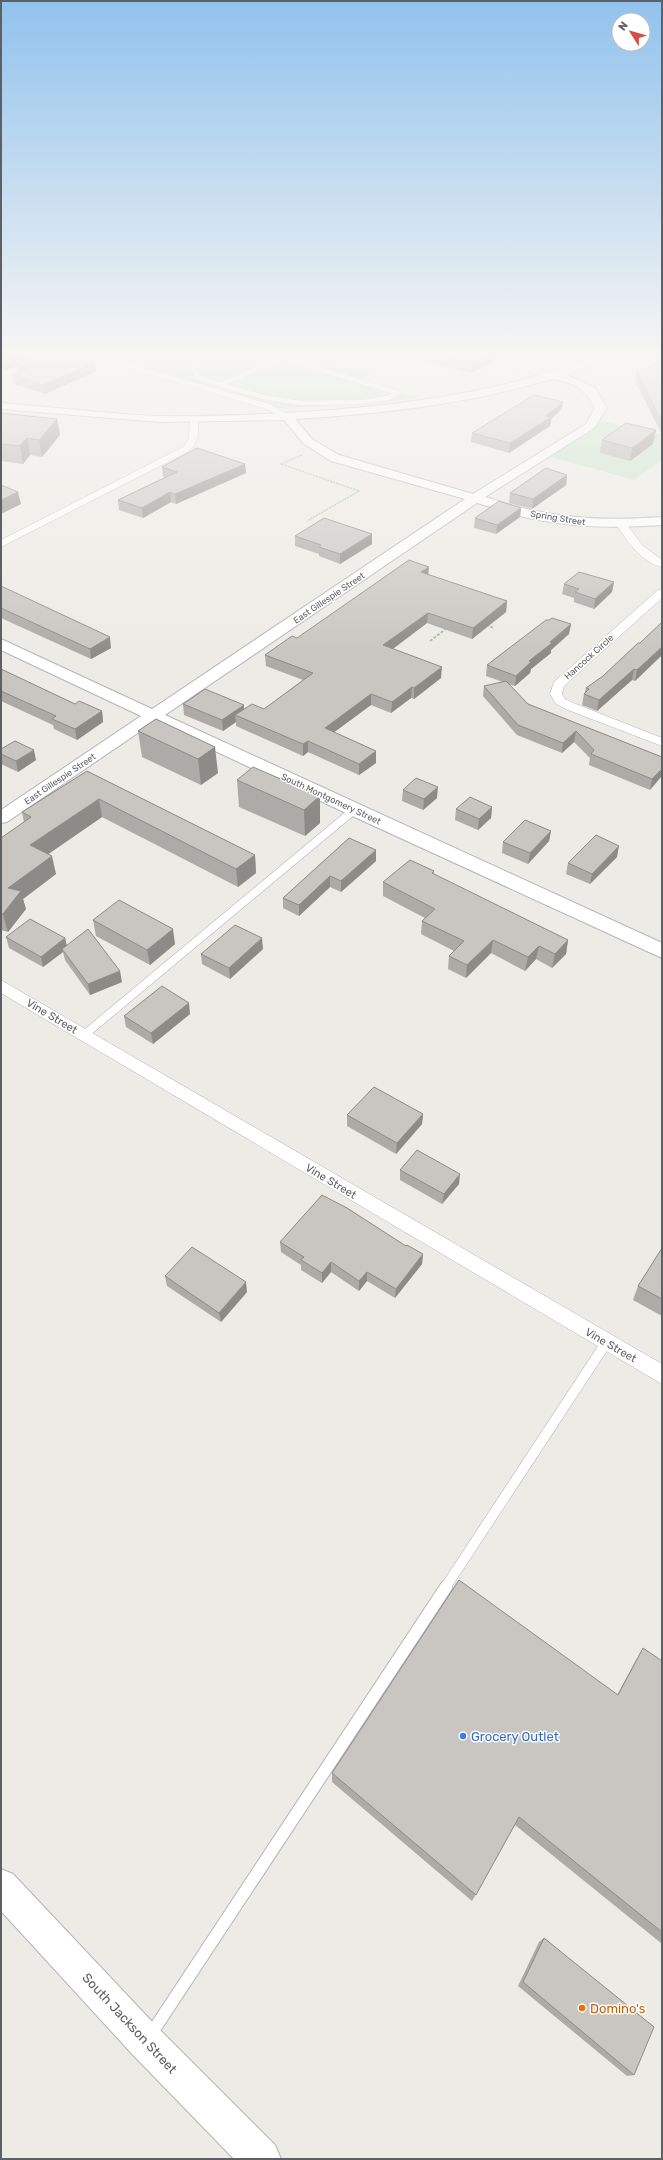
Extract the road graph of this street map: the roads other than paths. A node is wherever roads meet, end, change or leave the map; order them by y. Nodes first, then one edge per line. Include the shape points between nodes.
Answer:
1 (175, 455) edge
2 (328, 455) edge
3 (544, 455) edge
4 (475, 498) junction
5 (662, 521) edge
6 (621, 524) junction
7 (1, 544) edge
8 (662, 564) edge
9 (662, 592) edge
10 (1, 644) edge
11 (155, 716) junction
12 (662, 742) edge
13 (354, 810) junction
14 (1, 818) edge
15 (662, 950) edge
16 (1, 986) edge
17 (84, 1035) junction
18 (606, 1343) junction
19 (662, 1375) edge
20 (1, 1886) edge
21 (146, 2042) junction
22 (261, 2159) edge

1 - 7 street
2 - 4 street, Spring Street
3 - 4 street, East Gillespie Street
4 - 6 street, Spring Street via 534,515 591,523
4 - 11 street, East Gillespie Street
5 - 6 street, Spring Street
6 - 8 street via 634,545
9 - 12 street, Hancock Circle via 558,685 556,694 560,701 572,707
10 - 11 street, South Montgomery Street
11 - 13 street, South Montgomery Street
11 - 14 street, East Gillespie Street
13 - 15 street, South Montgomery Street
13 - 17 lane
16 - 17 street, Vine Street
17 - 18 street, Vine Street
18 - 19 street, Vine Street
18 - 21 lane
20 - 21 street, South Jackson Street
21 - 22 street, South Jackson Street

